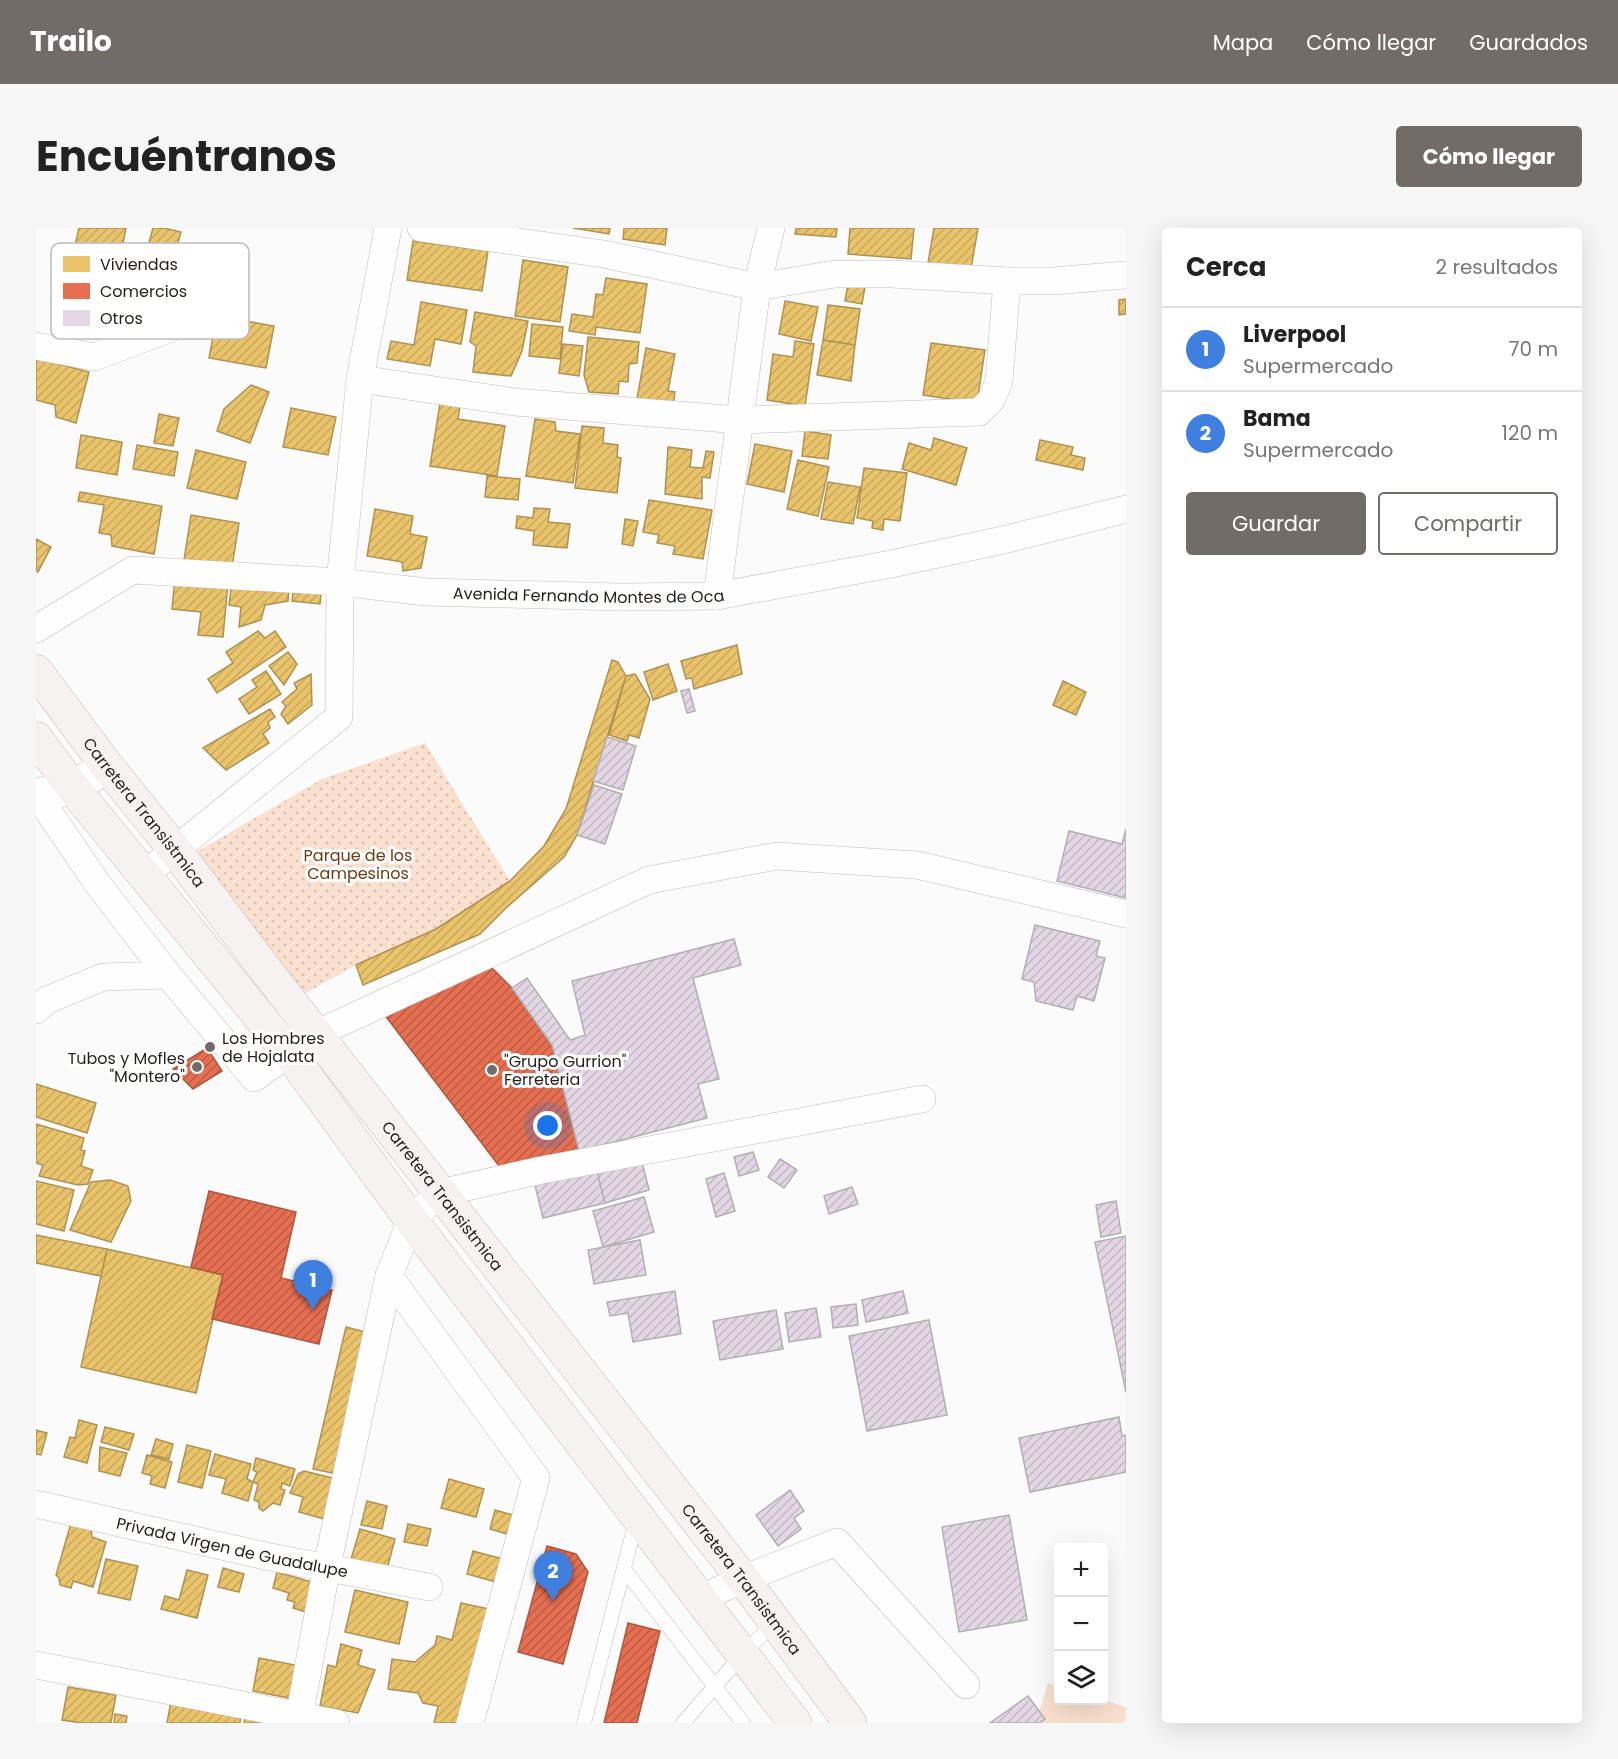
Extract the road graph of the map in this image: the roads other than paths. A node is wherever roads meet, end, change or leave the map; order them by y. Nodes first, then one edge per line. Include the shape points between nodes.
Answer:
1 (388, 228) edge
2 (421, 228) edge
3 (771, 228) edge
4 (1126, 275) edge
5 (1007, 281) junction
6 (757, 287) junction
7 (142, 339) edge
8 (36, 346) edge
9 (360, 379) junction
10 (740, 420) junction
11 (1126, 509) edge
12 (340, 582) junction
13 (717, 596) junction
14 (36, 629) edge
15 (36, 671) edge
16 (36, 738) edge
17 (107, 766) junction
18 (73, 788) junction
19 (37, 795) edge
20 (175, 850) junction
21 (144, 875) junction
22 (1126, 914) edge
23 (168, 975) junction
24 (40, 1004) edge
25 (316, 1034) junction
26 (290, 1054) junction
27 (922, 1099) dead end
28 (440, 1193) junction
29 (411, 1220) junction
30 (389, 1276) junction
31 (589, 1383) junction
32 (555, 1409) junction
33 (36, 1504) edge
34 (637, 1516) junction
35 (327, 1566) junction
36 (624, 1569) junction
37 (742, 1579) junction
38 (429, 1587) dead end
39 (700, 1599) junction
40 (775, 1622) junction
41 (742, 1655) junction
42 (36, 1665) edge
43 (966, 1685) dead end
44 (714, 1686) junction
45 (299, 1719) edge
46 (336, 1723) edge
47 (470, 1723) edge
48 (584, 1723) edge
49 (683, 1723) edge
50 (743, 1723) edge
51 (795, 1723) edge
52 (849, 1723) edge

1 - 9 street
2 - 6 street via 604,254
3 - 6 street, Avenida Fernando Montes de Oca
4 - 5 street
5 - 6 street via 836,274
5 - 10 street via 999,381 992,399 979,412
6 - 10 street, Avenida Fernando Montes de Oca
7 - 8 street via 94,357
9 - 10 street via 515,402
9 - 12 street
10 - 13 street, Avenida Fernando Montes de Oca
11 - 13 street via 958,550
12 - 13 street, Avenida Fernando Montes de Oca via 438,592
12 - 14 street, Avenida Fernando Montes de Oca via 133,570
12 - 20 street via 339,717
15 - 17 main road, Carretera Transistmica
16 - 18 main road
17 - 18 street
17 - 20 main road, Carretera Transistmica
18 - 19 street
18 - 21 main road
19 - 23 street via 97,883
20 - 21 street
20 - 25 main road, Carretera Transistmica
21 - 26 main road
22 - 25 street via 917,865 776,856 649,880
23 - 24 street via 103,977
23 - 26 street via 254,1078
25 - 26 street
25 - 28 main road, Carretera Transistmica
26 - 29 main road
27 - 28 street via 542,1170
28 - 29 street
28 - 31 main road, Carretera Transistmica
29 - 30 street
29 - 32 main road
30 - 35 street
30 - 47 street via 536,1478
31 - 32 main road
31 - 37 main road, Carretera Transistmica
32 - 34 main road
33 - 35 street, Privada Virgen de Guadalupe via 265,1556
34 - 36 lane
34 - 39 main road
35 - 38 street, Privada Virgen de Guadalupe
35 - 45 street
36 - 44 lane
36 - 48 lane
37 - 39 street
37 - 40 main road, Carretera Transistmica
37 - 43 street via 837,1542
39 - 41 main road
40 - 41 lane
40 - 52 main road, Carretera Transistmica
41 - 44 lane
41 - 51 main road
42 - 45 street
44 - 49 lane
44 - 50 lane
45 - 46 street

